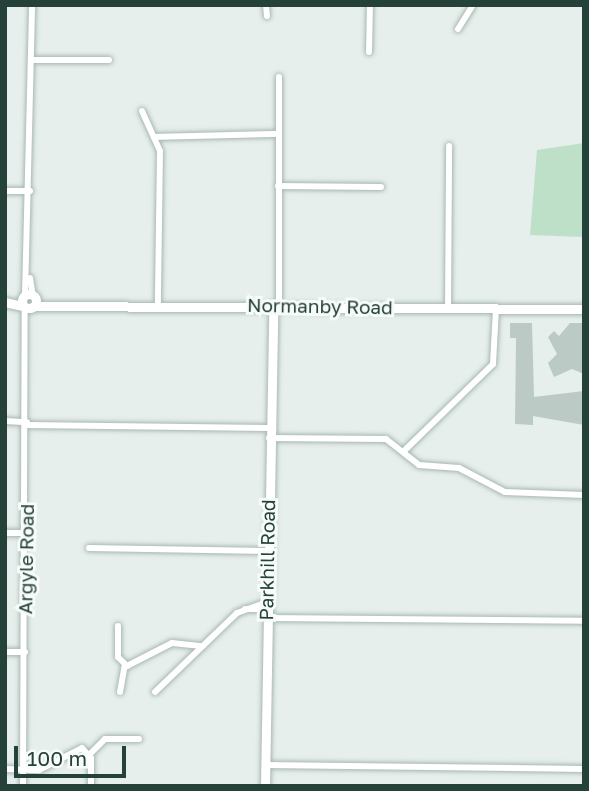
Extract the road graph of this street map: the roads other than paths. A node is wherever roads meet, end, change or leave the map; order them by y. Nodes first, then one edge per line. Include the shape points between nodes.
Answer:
1 (32, 5) edge
2 (266, 5) edge
3 (369, 5) edge
4 (473, 5) edge
5 (267, 16) dead end
6 (458, 29) dead end
7 (369, 52) dead end
8 (31, 60) junction
9 (109, 60) dead end
10 (279, 77) dead end
11 (142, 111) dead end
12 (279, 134) junction
13 (154, 137) junction
14 (449, 146) dead end
15 (278, 186) junction
16 (381, 187) dead end
17 (5, 191) edge
18 (30, 191) junction
19 (5, 301) edge
20 (29, 302) junction
21 (159, 303) junction
22 (272, 305) junction
23 (448, 308) junction
24 (496, 309) junction
25 (584, 309) edge
26 (5, 421) edge
27 (27, 423) junction
28 (268, 428) junction
29 (268, 438) junction
30 (404, 451) junction
31 (584, 495) edge
32 (5, 533) edge
33 (26, 533) junction
34 (89, 548) dead end
35 (267, 551) junction
36 (267, 610) junction
37 (584, 621) edge
38 (118, 626) dead end
39 (202, 646) junction
40 (5, 652) edge
41 (24, 652) junction
42 (125, 665) junction
43 (120, 692) dead end
44 (155, 692) dead end
45 (139, 738) dead end
46 (90, 754) junction
47 (265, 765) junction
48 (5, 769) edge
49 (584, 769) edge
50 (23, 770) junction
51 (23, 786) edge
52 (91, 786) edge
53 (265, 786) edge

1 - 8 street, Argyle Road
2 - 5 street
3 - 7 street
4 - 6 street
8 - 9 street
8 - 18 street, Argyle Road
10 - 12 street
11 - 13 street
12 - 13 street
12 - 15 street
13 - 21 street via 160,151
14 - 23 street
15 - 16 street
15 - 22 street
17 - 18 street
18 - 20 street, Argyle Road
19 - 20 street, Normanby Road
20 - 21 street, Normanby Road
20 - 27 street, Argyle Road
21 - 22 street, Normanby Road
22 - 23 street, Normanby Road
22 - 28 street, Parkhill Road
23 - 24 street, Normanby Road
24 - 25 street, Normanby Road
24 - 30 street via 493,364
26 - 27 street
27 - 28 street
27 - 33 street, Argyle Road
28 - 29 street, Parkhill Road
29 - 30 street via 381,439
29 - 35 street, Parkhill Road
30 - 31 street via 419,465 459,468 505,492
32 - 33 street
33 - 41 street, Argyle Road
34 - 35 street
35 - 36 street, Parkhill Road
36 - 37 street
36 - 39 street via 243,610
36 - 47 street, Parkhill Road
38 - 42 street
39 - 42 street via 173,643
39 - 44 street
40 - 41 street
41 - 50 street, Argyle Road
42 - 43 street
45 - 46 street via 104,739
46 - 50 street via 77,747 38,770
46 - 52 street
47 - 49 street
47 - 53 street, Parkhill Road
48 - 50 street
50 - 51 street, Argyle Road

